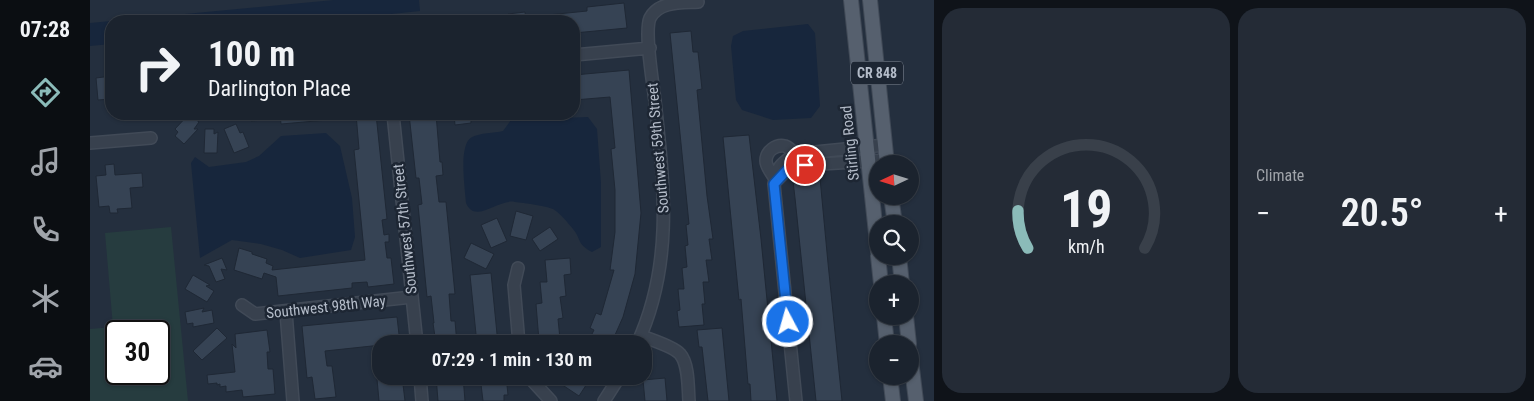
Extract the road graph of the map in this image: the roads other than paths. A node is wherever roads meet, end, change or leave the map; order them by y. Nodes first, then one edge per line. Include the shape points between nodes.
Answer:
1 (852, 0) edge
2 (870, 0) edge
3 (698, 2) dead end
4 (650, 48) junction
5 (580, 54) edge
6 (394, 120) edge
7 (151, 138) dead end
8 (90, 143) edge
9 (885, 145) junction
10 (867, 146) junction
11 (822, 151) junction
12 (795, 154) junction
13 (886, 155) edge
14 (868, 162) junction
15 (832, 164) junction
16 (805, 165) junction
17 (774, 181) junction
18 (874, 215) edge
19 (518, 268) dead end
20 (412, 297) junction
21 (242, 305) dead end
22 (286, 312) junction
23 (416, 335) edge
24 (519, 335) edge
25 (641, 335) edge
26 (652, 341) edge
27 (421, 385) edge
28 (536, 385) edge
29 (614, 385) edge
30 (891, 385) edge
31 (914, 385) edge
32 (293, 401) edge
33 (422, 401) edge
34 (551, 401) edge
35 (604, 401) edge
36 (689, 401) edge
37 (796, 401) edge
38 (893, 401) edge
39 (916, 401) edge

1 - 10 main road, Stirling Road / CR 848
2 - 9 main road, CR 848
3 - 4 street, Southwest 59th Street via 657,9 650,18
4 - 5 street
4 - 25 street, Southwest 59th Street via 665,208 658,278
6 - 20 street, Southwest 57th Street
7 - 8 street
9 - 10 street
9 - 13 main road, CR 848
10 - 11 street
10 - 14 main road, Stirling Road / CR 848
11 - 12 street
11 - 15 street
12 - 16 street
12 - 17 street via 779,166
12 - 17 street via 784,146 772,148 768,153 767,167
14 - 15 street
14 - 18 main road, Stirling Road / CR 848
15 - 16 street
16 - 17 street via 787,170
17 - 37 street
19 - 24 street via 514,285
20 - 22 street, Southwest 98th Way
20 - 23 street, Southwest 57th Street
21 - 22 street, Southwest 98th Way via 255,314
22 - 32 street
26 - 36 street via 680,354 687,371
27 - 33 street
28 - 34 street
29 - 35 street
30 - 38 main road
31 - 39 main road

